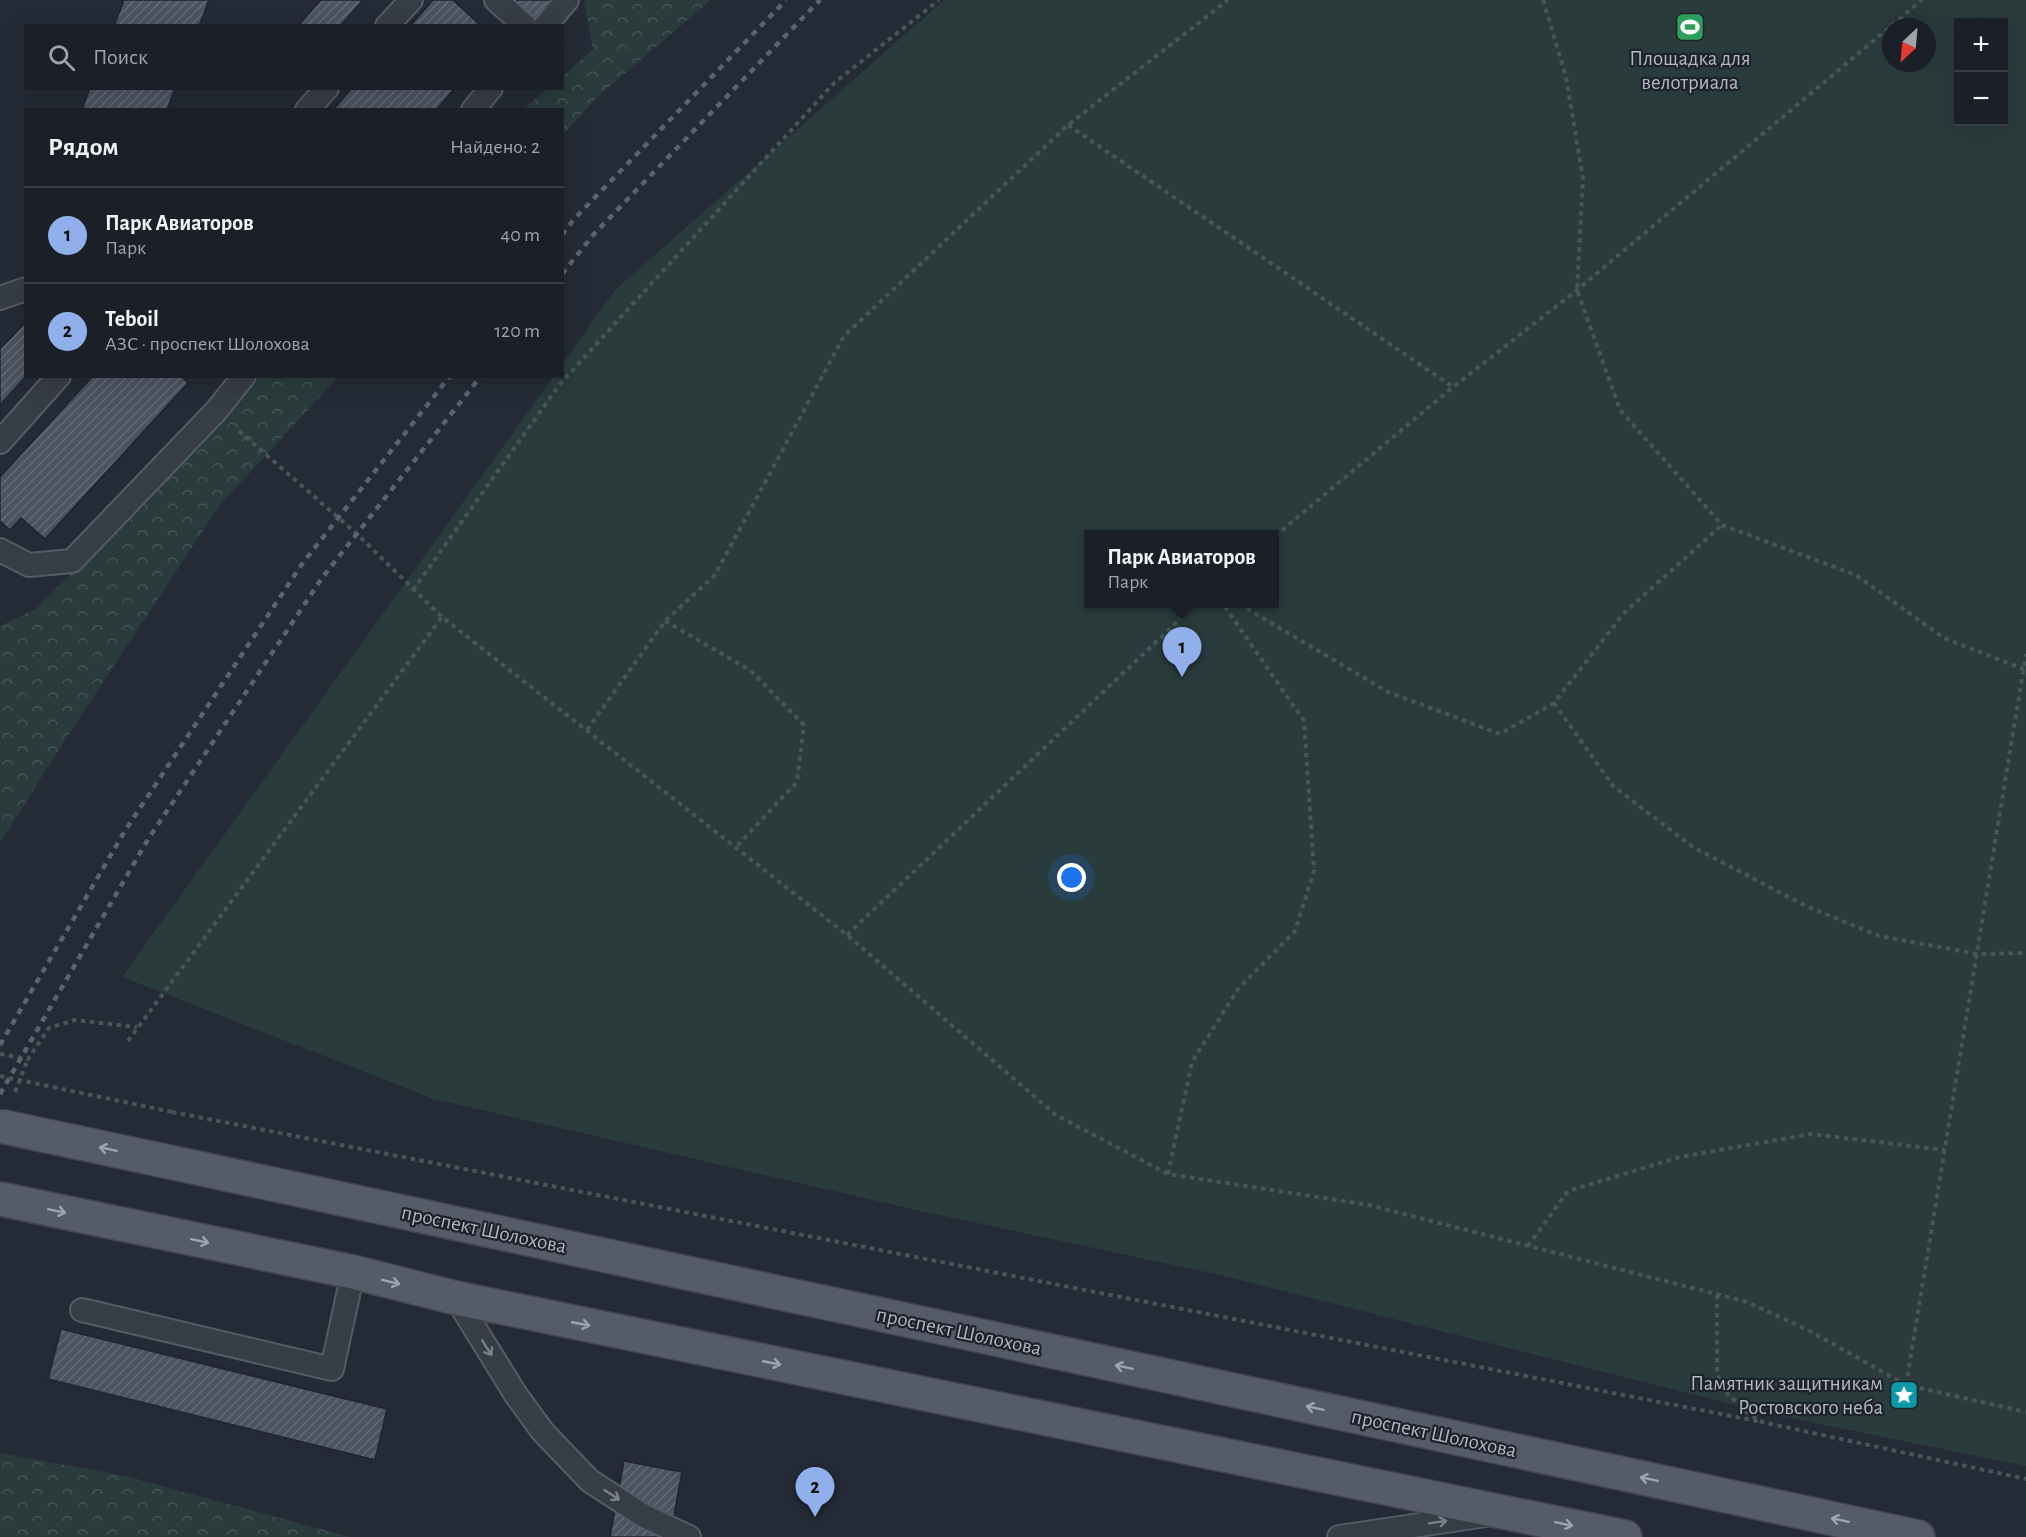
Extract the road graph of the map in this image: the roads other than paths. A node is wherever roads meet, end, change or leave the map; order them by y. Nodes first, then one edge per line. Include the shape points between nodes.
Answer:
1 (411, 0) edge
2 (496, 0) edge
3 (567, 0) edge
4 (389, 24) edge
5 (523, 24) edge
6 (547, 24) edge
7 (325, 90) edge
8 (489, 90) edge
9 (309, 108) edge
10 (475, 108) edge
11 (24, 290) edge
12 (0, 298) edge
13 (57, 378) edge
14 (242, 378) edge
15 (0, 442) edge
16 (0, 550) edge
17 (0, 1126) edge
18 (0, 1199) edge
19 (353, 1272) junction
20 (456, 1298) junction
21 (82, 1310) dead end
22 (1507, 1512) junction
23 (689, 1537) edge
24 (1339, 1537) edge
25 (1625, 1537) edge
26 (1918, 1537) edge

1 - 4 lane
2 - 5 lane
3 - 6 lane
7 - 9 lane
8 - 10 lane
11 - 12 lane
13 - 15 lane
14 - 16 lane via 216,411 72,561 29,565
26 -> 17 main road, проспект Шолохова, bridge
18 -> 19 main road
19 -> 20 main road
19 - 21 lane via 332,1369
20 -> 22 main road
20 -> 23 lane via 543,1432 590,1481 644,1516
24 -> 22 lane
22 -> 25 main road

